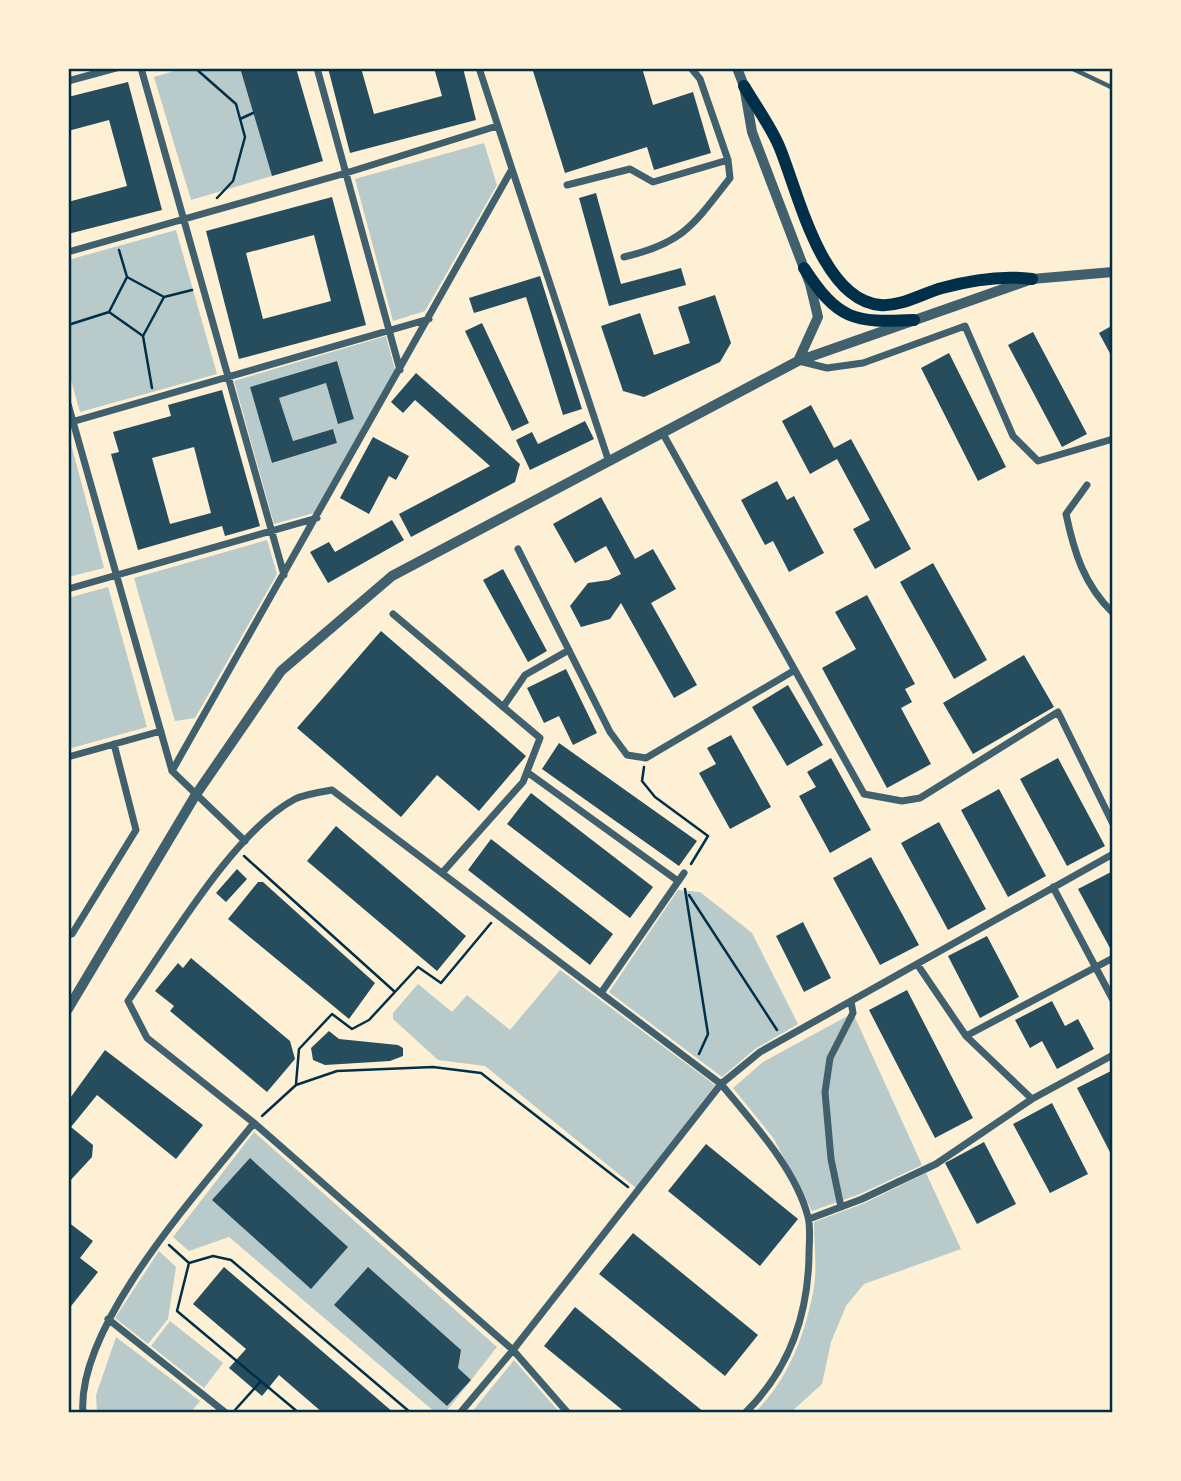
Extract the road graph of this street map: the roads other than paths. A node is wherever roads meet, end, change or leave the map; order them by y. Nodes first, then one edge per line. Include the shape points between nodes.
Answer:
1 (116, 68) edge
2 (141, 68) edge
3 (317, 68) edge
4 (479, 68) edge
5 (691, 68) edge
6 (737, 68) edge
7 (1071, 68) edge
8 (68, 81) edge
9 (744, 86) junction
10 (1113, 88) edge
11 (496, 126) junction
12 (728, 160) junction
13 (512, 169) junction
14 (346, 173) junction
15 (567, 185) dead end
16 (184, 219) junction
17 (68, 252) edge
18 (624, 257) dead end
19 (804, 268) junction
20 (1113, 272) edge
21 (1032, 279) junction
22 (429, 319) junction
23 (914, 320) junction
24 (389, 331) junction
25 (799, 361) junction
26 (400, 370) junction
27 (228, 377) junction
28 (68, 404) edge
29 (71, 422) edge
30 (662, 431) junction
31 (1113, 439) edge
32 (608, 460) junction
33 (1087, 485) dead end
34 (317, 518) junction
35 (271, 531) junction
36 (519, 550) dead end
37 (116, 575) junction
38 (284, 575) junction
39 (68, 589) edge
40 (1113, 613) edge
41 (394, 614) dead end
42 (569, 650) junction
43 (794, 670) junction
44 (503, 707) junction
45 (161, 731) junction
46 (114, 744) junction
47 (68, 757) edge
48 (172, 771) junction
49 (527, 772) junction
50 (195, 796) junction
51 (1111, 813) edge
52 (1113, 824) edge
53 (245, 841) junction
54 (1113, 854) edge
55 (442, 873) junction
56 (684, 873) road end
57 (678, 881) junction
58 (1054, 887) junction
59 (68, 933) edge
60 (1113, 958) edge
61 (916, 964) junction
62 (1095, 967) junction
63 (601, 993) junction
64 (1113, 1000) edge
65 (850, 1001) junction
66 (68, 1009) edge
67 (966, 1036) junction
68 (1113, 1055) edge
69 (721, 1084) junction
70 (1032, 1099) junction
71 (254, 1123) junction
72 (841, 1207) junction
73 (809, 1219) junction
74 (108, 1319) junction
75 (513, 1350) junction
76 (83, 1413) edge
77 (226, 1413) edge
78 (460, 1413) edge
79 (568, 1413) edge
80 (745, 1413) edge

1 - 8 street
2 - 16 street
3 - 14 street
4 - 11 street
5 - 12 street via 701,79
6 - 9 street
7 - 10 lane
9 - 19 street via 752,132
9 - 21 main road via 778,143 826,264 852,294 880,305 971,281 1009,276
11 - 13 street
11 - 14 street
12 - 15 street via 653,182 631,169
12 - 18 street via 730,177 688,231 657,249
13 - 22 street
13 - 32 street
14 - 16 street
14 - 24 street
16 - 17 street
16 - 27 street
19 - 23 main road via 824,299 839,312 885,322
19 - 25 street via 818,317
20 - 21 street
21 - 23 street
22 - 24 street
22 - 26 street
23 - 25 street
24 - 26 street
24 - 27 street
25 - 30 street
25 - 31 street via 827,369 863,363 965,326 1013,436 1038,461
26 - 34 street
27 - 29 street
27 - 35 street
28 - 29 street
29 - 37 street
30 - 32 street
30 - 43 street
32 - 50 street via 391,576 281,671
33 - 40 street via 1066,514 1081,569 1099,600
34 - 35 street
34 - 38 street
35 - 37 street
35 - 38 street
36 - 42 street
37 - 39 street
37 - 45 street
38 - 48 street
41 - 44 street
42 - 43 street via 610,732 627,755 646,758
42 - 44 street via 525,675
43 - 51 street via 864,794 902,801 920,798 1058,712
44 - 49 street via 540,738
45 - 46 street
45 - 48 street
46 - 47 street
46 - 59 street via 136,830 72,934
48 - 50 street
49 - 55 street
49 - 57 street
50 - 53 street
50 - 66 street
51 - 52 street
53 - 55 street via 259,824 296,798 332,790
53 - 71 street via 128,1001 148,1038
54 - 58 street
55 - 63 street
56 - 57 street
57 - 63 street
58 - 61 street
58 - 62 street
60 - 62 street
61 - 65 street
61 - 67 street
62 - 64 street
62 - 67 street
63 - 69 street
65 - 69 street via 760,1052
65 - 72 street via 853,1013 830,1058 825,1092
67 - 70 street
68 - 70 street
69 - 73 street via 769,1142
69 - 75 street
70 - 72 street via 936,1164
71 - 74 street via 161,1238
71 - 75 street
72 - 73 street
73 - 80 street via 808,1287 790,1354 766,1392
74 - 76 street via 82,1394
74 - 77 street
75 - 78 street
75 - 79 street

